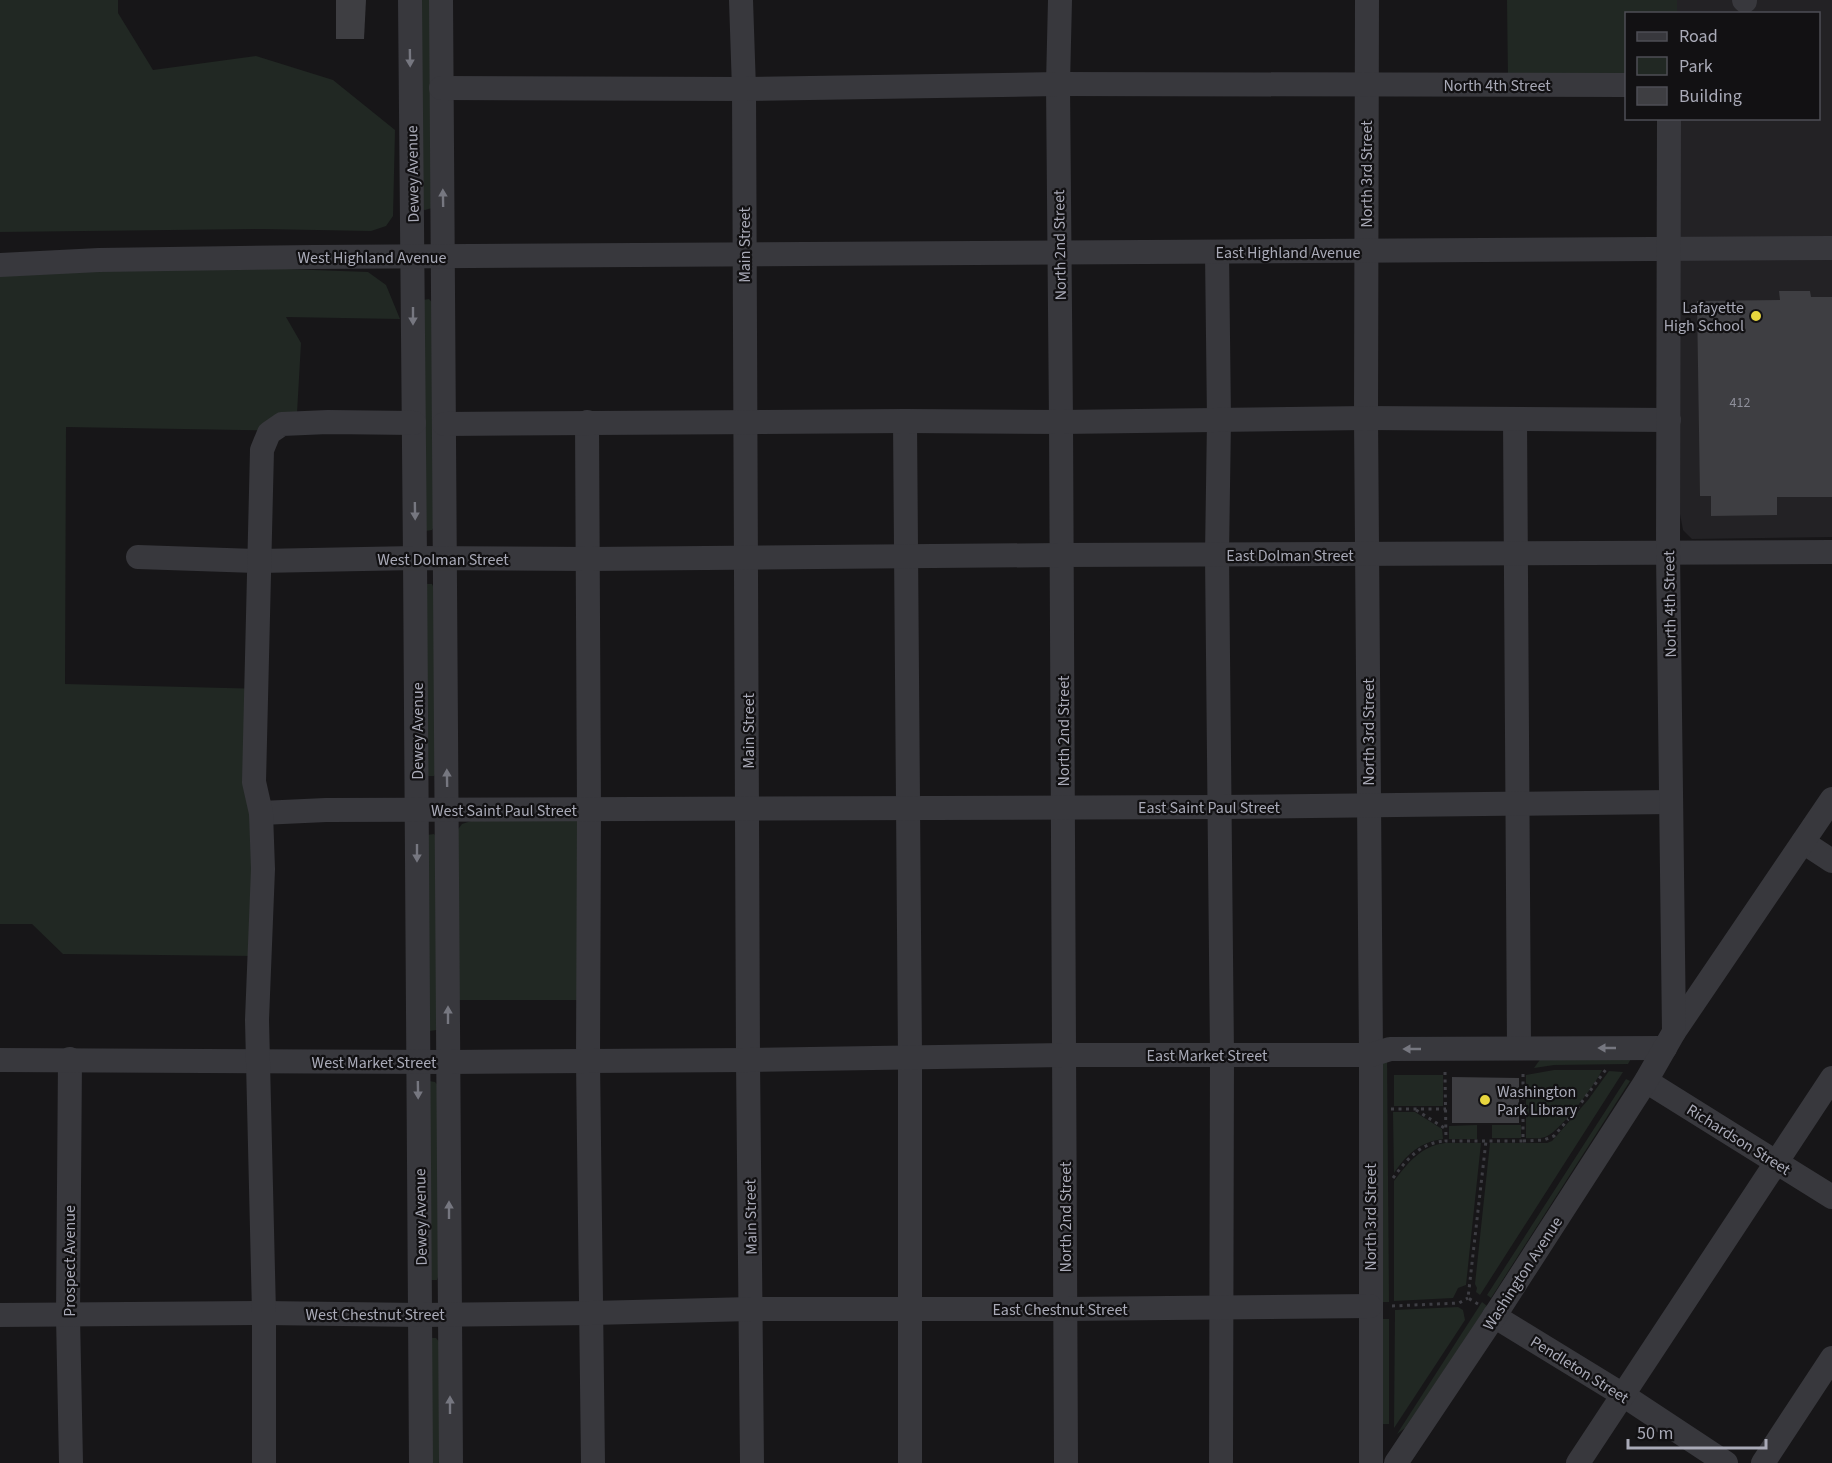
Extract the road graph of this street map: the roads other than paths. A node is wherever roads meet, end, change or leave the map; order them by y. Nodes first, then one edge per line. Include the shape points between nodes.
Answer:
1 (410, 0) edge
2 (441, 0) edge
3 (741, 0) edge
4 (1060, 0) edge
5 (1366, 0) edge
6 (1058, 84) junction
7 (1366, 84) junction
8 (1625, 85) edge
9 (441, 88) junction
10 (744, 89) junction
11 (1669, 120) edge
12 (1832, 248) edge
13 (1668, 249) junction
14 (1366, 251) junction
15 (1217, 252) junction
16 (744, 254) junction
17 (1059, 254) junction
18 (413, 257) junction
19 (444, 257) junction
20 (0, 265) edge
21 (1366, 418) junction
22 (1515, 419) junction
23 (1219, 420) junction
24 (1669, 420) junction
25 (905, 421) junction
26 (587, 422) junction
27 (745, 422) junction
28 (1061, 422) junction
29 (414, 423) junction
30 (444, 424) junction
31 (1832, 552) edge
32 (1668, 553) junction
33 (1517, 554) junction
34 (1061, 555) junction
35 (1217, 555) junction
36 (1366, 555) junction
37 (138, 556) dead end
38 (906, 556) junction
39 (747, 557) junction
40 (415, 558) junction
41 (445, 559) junction
42 (589, 559) junction
43 (259, 561) junction
44 (1832, 799) edge
45 (1671, 802) junction
46 (1517, 804) junction
47 (1368, 806) junction
48 (908, 807) junction
49 (1063, 807) junction
50 (1220, 807) junction
51 (748, 808) junction
52 (589, 809) junction
53 (417, 810) junction
54 (447, 810) junction
55 (261, 813) junction
56 (1803, 842) junction
57 (1832, 861) edge
58 (1670, 1040) junction
59 (1064, 1055) junction
60 (1222, 1055) junction
61 (1371, 1055) junction
62 (910, 1057) junction
63 (70, 1059) junction
64 (0, 1060) edge
65 (259, 1060) junction
66 (588, 1060) junction
67 (748, 1060) junction
68 (1521, 1060) junction
69 (418, 1062) junction
70 (448, 1062) junction
71 (1832, 1078) edge
72 (1646, 1081) junction
73 (1777, 1163) junction
74 (1832, 1197) edge
75 (1381, 1306) junction
76 (1221, 1308) junction
77 (751, 1309) junction
78 (910, 1309) junction
79 (1065, 1309) junction
80 (1486, 1310) junction
81 (264, 1313) junction
82 (592, 1313) junction
83 (0, 1315) edge
84 (421, 1315) junction
85 (450, 1315) junction
86 (68, 1316) junction
87 (1832, 1358) edge
88 (1623, 1395) junction
89 (71, 1463) edge
90 (264, 1463) edge
91 (421, 1463) edge
92 (451, 1463) edge
93 (592, 1463) edge
94 (753, 1463) edge
95 (910, 1463) edge
96 (1066, 1463) edge
97 (1221, 1463) edge
98 (1371, 1463) edge
99 (1396, 1463) edge
100 (1578, 1463) edge
101 (1726, 1463) edge
102 (1763, 1463) edge

1 -> 18 street, Dewey Avenue
2 - 9 street, Dewey Avenue
3 - 10 street, Main Street
4 - 6 street, North 2nd Street
5 - 7 street, North 3rd Street
6 - 7 street, North 4th Street
6 - 10 street, North 4th Street
6 - 17 street, North 2nd Street
7 - 8 street, North 4th Street
7 - 14 street, North 3rd Street
9 - 10 street, North 4th Street
19 -> 9 street, Dewey Avenue
10 - 16 street, Main Street
11 - 13 street, North 4th Street
12 - 13 street, East Highland Avenue
13 - 14 street, East Highland Avenue
13 - 24 street, North 4th Street
14 - 15 street, East Highland Avenue
14 - 21 street, North 3rd Street
15 - 17 street, East Highland Avenue
15 - 23 street
16 - 17 street, East Highland Avenue
16 - 19 street, West Highland Avenue
16 - 27 street, Main Street
17 - 28 street, North 2nd Street
18 - 19 street, West Highland Avenue
18 - 20 street, West Highland Avenue via 99,260
18 -> 29 street, Dewey Avenue
19 - 30 street, Dewey Avenue
21 - 22 street
21 - 23 street
21 - 36 street, North 3rd Street
22 - 24 street
22 - 33 street
23 - 28 street
23 - 35 street
24 - 32 street, North 4th Street
25 - 27 street
25 - 28 street
25 - 38 street
26 - 27 street
26 - 30 street
26 - 42 street
27 - 39 street, Main Street
28 - 34 street, North 2nd Street
29 -> 40 street, Dewey Avenue
29 - 43 street via 282,424 269,433 262,450
30 - 41 street, Dewey Avenue
31 - 32 street, East Dolman Street
32 - 33 street, East Dolman Street
32 - 45 street, North 4th Street
33 - 36 street, East Dolman Street
33 - 46 street
34 - 35 street, East Dolman Street
34 - 38 street, East Dolman Street
34 - 49 street, North 2nd Street
35 - 36 street, East Dolman Street
35 - 50 street
36 - 47 street, North 3rd Street
37 - 43 street, West Dolman Street
38 - 39 street, East Dolman Street
38 - 48 street
39 - 42 street, West Dolman Street
39 - 51 street, Main Street
40 - 41 street, West Dolman Street
40 - 43 street, West Dolman Street
40 - 53 street, Dewey Avenue
41 - 42 street, West Dolman Street
54 -> 41 street, Dewey Avenue
42 - 52 street
43 - 55 street via 254,782
44 - 56 street
45 - 46 street, East Saint Paul Street
45 - 58 street, North 4th Street
46 - 47 street, East Saint Paul Street
46 - 68 street
47 - 50 street, East Saint Paul Street
47 - 61 street, North 3rd Street
48 - 49 street, East Saint Paul Street
48 - 51 street, East Saint Paul Street
48 - 62 street
49 - 50 street, East Saint Paul Street
49 - 59 street, North 2nd Street
50 - 60 street
51 - 52 street, West Saint Paul Street
51 - 67 street, Main Street
52 - 54 street, West Saint Paul Street
52 - 66 street
53 - 54 street, West Saint Paul Street
53 - 55 street, West Saint Paul Street
53 -> 69 street, Dewey Avenue
70 -> 54 street, Dewey Avenue
55 - 65 street
56 - 57 street
56 - 58 street
58 -> 68 street, East Market Street
58 - 72 street
59 - 60 street, East Market Street
59 - 62 street, East Market Street
59 - 79 street, North 2nd Street
60 - 61 street, East Market Street
60 - 76 street
68 -> 61 street, East Market Street via 1390,1049
61 - 75 street, North 3rd Street
62 - 67 street, East Market Street
62 - 78 street
63 - 64 street, West Market Street
63 - 65 street, West Market Street
63 - 86 street, Prospect Avenue
65 - 69 street, West Market Street
65 - 81 street
66 - 67 street, West Market Street
66 - 70 street, West Market Street
66 - 82 street
67 - 77 street, Main Street
69 - 70 street, West Market Street
69 -> 84 street, Dewey Avenue
85 -> 70 street, Dewey Avenue
71 - 73 street
72 - 73 street, Richardson Street
72 - 80 street, Washington Avenue
73 - 74 street, Richardson Street
73 - 88 street
75 - 76 street, East Chestnut Street
75 - 98 street, North 3rd Street
76 - 79 street, East Chestnut Street
76 - 97 street
77 - 78 street, East Chestnut Street
77 - 82 street, West Chestnut Street
77 - 94 street, Main Street
78 - 79 street, East Chestnut Street
78 - 95 street
79 - 96 street, North 2nd Street
80 - 88 street, Pendleton Street
80 - 99 street, Washington Avenue
81 - 84 street, West Chestnut Street
81 - 86 street, West Chestnut Street
81 - 90 street
82 - 85 street, West Chestnut Street
82 - 93 street
83 - 86 street, West Chestnut Street
84 - 85 street, West Chestnut Street
84 - 91 street, Dewey Avenue
92 -> 85 street, Dewey Avenue
86 - 89 street, Prospect Avenue
87 - 102 street
88 - 100 street
88 - 101 street, Pendleton Street

